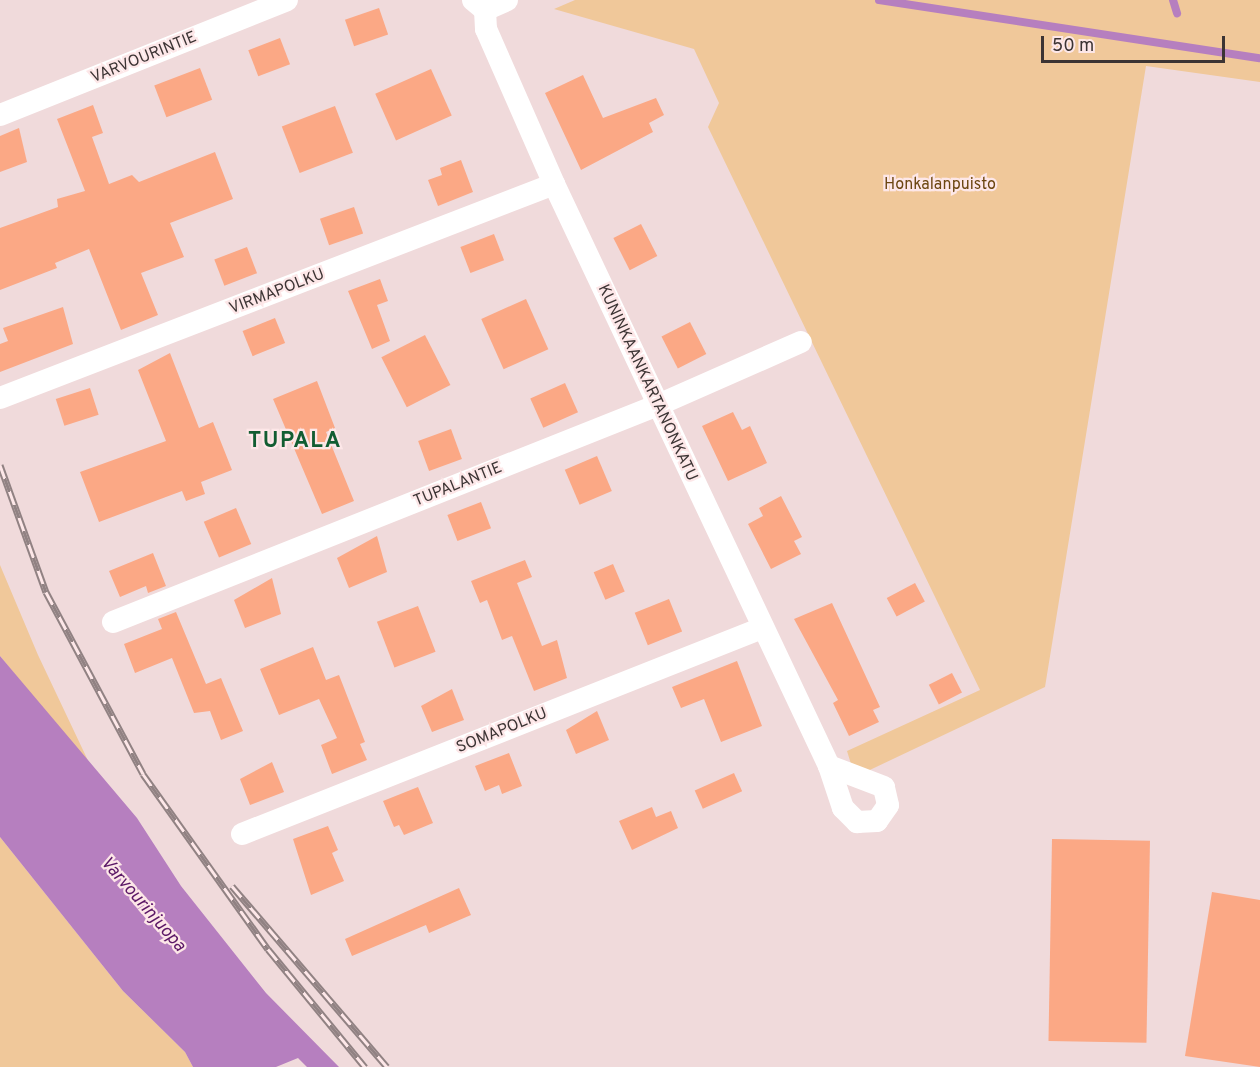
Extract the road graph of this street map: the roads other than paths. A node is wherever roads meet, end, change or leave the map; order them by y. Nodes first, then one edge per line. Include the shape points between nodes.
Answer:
1 (287, 0) edge
2 (507, 0) edge
3 (479, 5) edge
4 (0, 115) edge
5 (554, 184) junction
6 (801, 342) dead end
7 (0, 398) edge
8 (658, 405) junction
9 (113, 622) dead end
10 (762, 628) junction
11 (829, 766) dead end
12 (243, 834) dead end

1 - 4 street, VARVOURINTIE
2 - 3 street
3 - 5 street, KUNINKAANKARTANONKATU
5 - 7 street, VIRMAPOLKU
5 - 8 street, KUNINKAANKARTANONKATU
6 - 8 street, TUPALANTIE
8 - 9 street, TUPALANTIE
8 - 10 street, KUNINKAANKARTANONKATU
10 - 11 street, KUNINKAANKARTANONKATU
10 - 12 street, SOMAPOLKU

